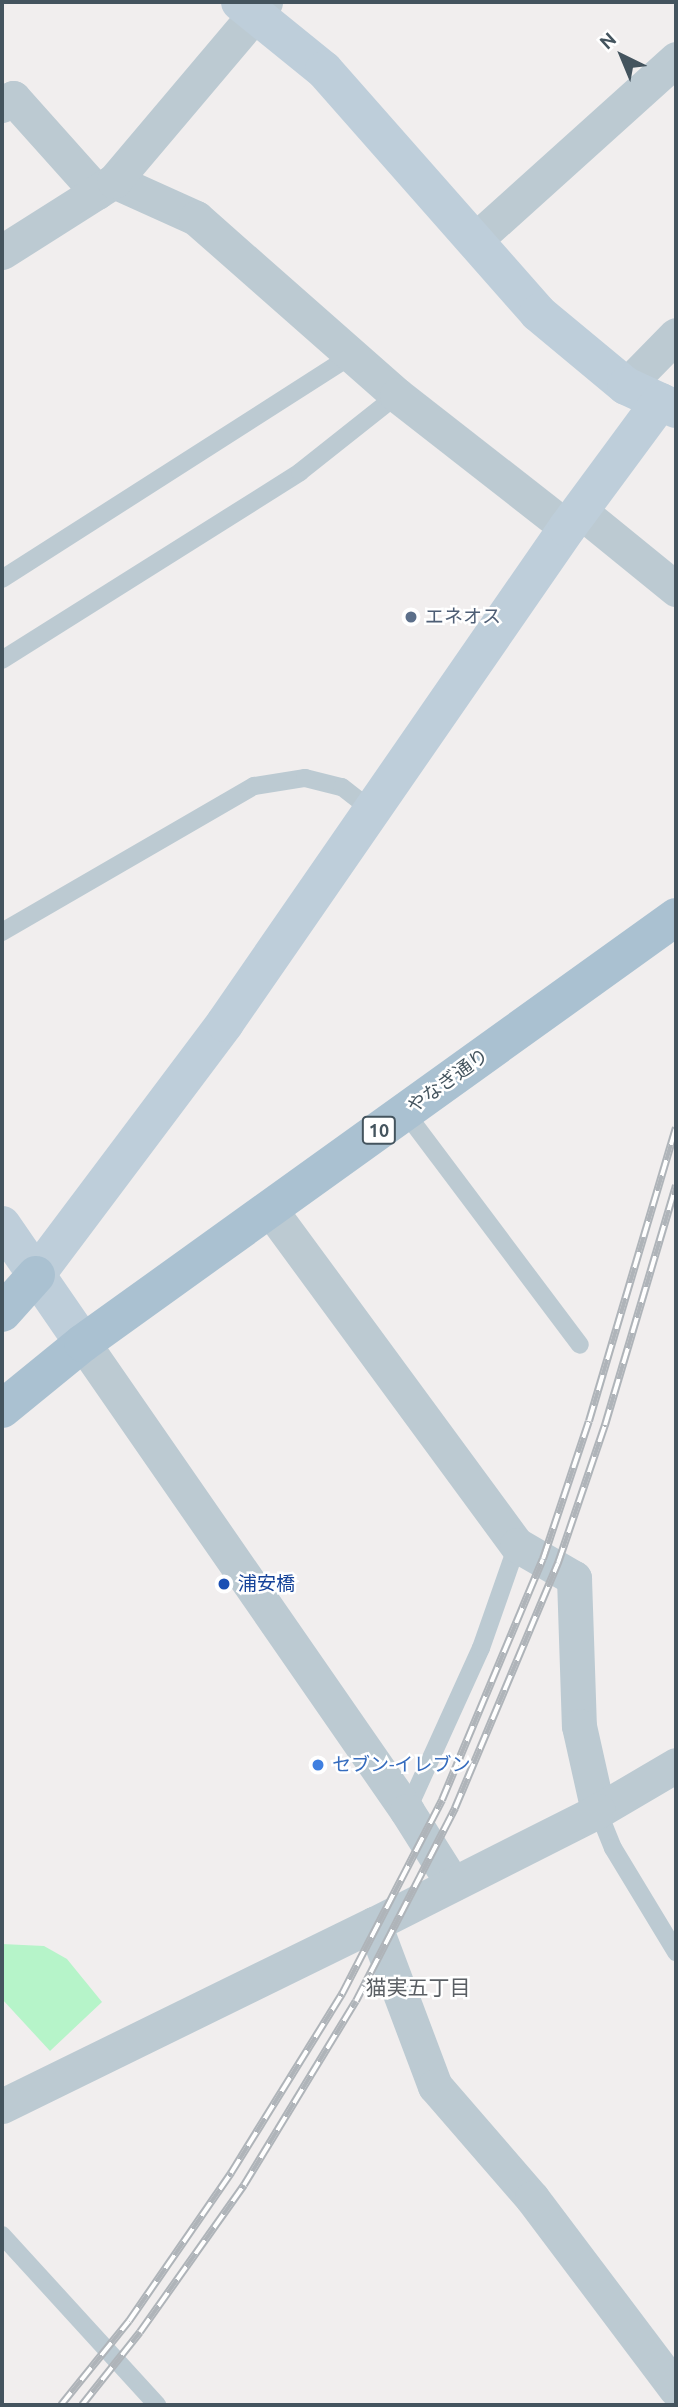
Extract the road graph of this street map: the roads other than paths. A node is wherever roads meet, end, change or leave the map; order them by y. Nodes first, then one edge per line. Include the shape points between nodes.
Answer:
1 (254, 5) edge
2 (676, 60) edge
3 (5, 97) edge
4 (106, 186) junction
5 (474, 241) junction
6 (2, 252) edge
7 (676, 335) edge
8 (352, 355) junction
9 (626, 386) junction
10 (397, 395) junction
11 (668, 406) edge
12 (573, 520) junction
13 (2, 579) edge
14 (676, 589) edge
15 (2, 660) edge
16 (373, 811) junction
17 (676, 917) edge
18 (2, 932) edge
19 (405, 1112) junction
20 (269, 1208) junction
21 (2, 1225) edge
22 (36, 1275) junction
23 (2, 1313) edge
24 (83, 1343) junction
25 (580, 1345) dead end
26 (7, 1398) edge
27 (517, 1545) junction
28 (676, 1766) edge
29 (407, 1811) junction
30 (598, 1811) junction
31 (453, 1884) junction
32 (374, 1924) junction
33 (676, 1952) edge
34 (2, 2106) edge
35 (2, 2235) edge
36 (676, 2389) edge
37 (157, 2405) edge

1 - 4 street
1 - 5 street via 324,70
2 - 5 street
3 - 4 street
4 - 6 street
4 - 8 street via 196,218
5 - 9 street via 538,313
7 - 9 street
8 - 10 street
8 - 13 lane
9 - 11 street
10 - 12 street
10 - 15 lane via 300,472
11 - 12 street
12 - 14 street
12 - 16 street
16 - 18 lane via 342,787 305,778 254,786
16 - 22 street via 225,1023
17 - 19 main road, やなぎ通り / 10
19 - 20 main road, やなぎ通り / 10
19 - 25 lane
20 - 24 main road, やなぎ通り / 10
20 - 27 street
21 - 22 street
22 - 23 main road
22 - 24 street
24 - 26 main road, 10
24 - 29 street
27 - 29 lane via 481,1648
27 - 30 street via 574,1578 579,1726
28 - 30 street
29 - 31 street
30 - 31 street
30 - 33 lane via 613,1848
31 - 32 street
32 - 34 street
32 - 36 street via 435,2086 532,2198
35 - 37 lane

